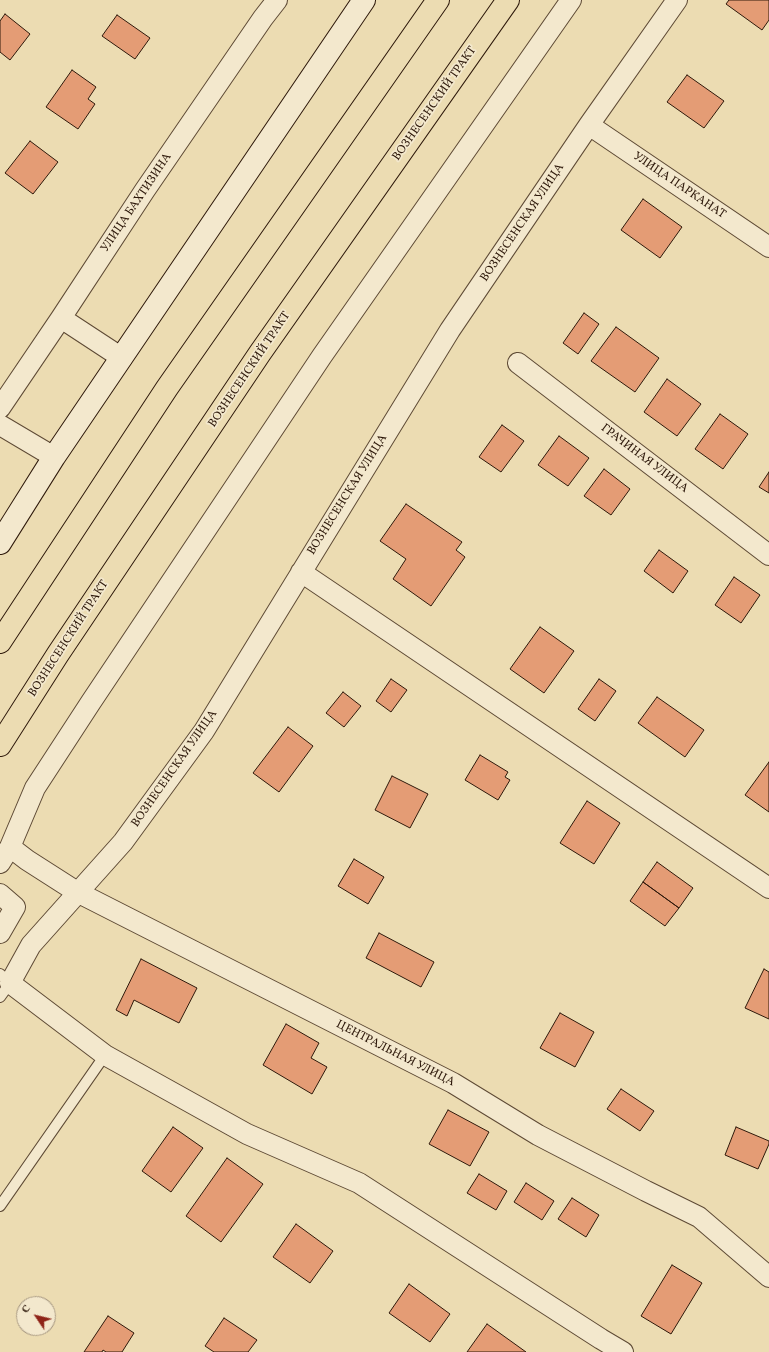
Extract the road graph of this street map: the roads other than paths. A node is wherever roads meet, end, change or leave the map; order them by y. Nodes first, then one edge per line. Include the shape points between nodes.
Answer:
1 (277, 0) edge
2 (364, 0) edge
3 (438, 0) edge
4 (508, 0) edge
5 (571, 0) edge
6 (677, 0) edge
7 (589, 125) junction
8 (769, 247) edge
9 (61, 318) junction
10 (122, 358) junction
11 (518, 363) dead end
12 (0, 408) edge
13 (0, 425) edge
14 (54, 457) junction
15 (0, 543) edge
16 (769, 555) edge
17 (301, 572) junction
18 (0, 642) edge
19 (0, 745) edge
20 (5, 855) edge
21 (769, 888) edge
22 (77, 892) junction
23 (0, 894) edge
24 (0, 933) edge
25 (3, 985) edge
26 (105, 1055) junction
27 (0, 1206) edge
28 (769, 1277) edge
29 (623, 1352) edge

1 - 9 street, УЛИЦА БАХТИЗИНА via 145,190
2 - 10 street
3 - 18 main road via 167,388
4 - 19 main road, ВОЗНЕСЕНСКИЙ ТРАКТ via 260,353
5 - 20 street via 322,356 35,788
6 - 7 street, ВОЗНЕСЕНСКАЯ УЛИЦА
7 - 8 street, УЛИЦА ПАРКАНАТ
7 - 17 street, ВОЗНЕСЕНСКАЯ УЛИЦА via 450,330
9 - 10 street
9 - 12 street, УЛИЦА БАХТИЗИНА
10 - 14 street
11 - 16 street, ГРАЧИНАЯ УЛИЦА
13 - 14 street
14 - 15 street
17 - 21 street
17 - 22 street, ВОЗНЕСЕНСКАЯ УЛИЦА via 204,731 123,842
20 - 22 street, ЦЕНТРАЛЬНАЯ УЛИЦА via 27,860
22 - 25 street, ВОЗНЕСЕНСКАЯ УЛИЦА via 31,945
22 - 28 street, ЦЕНТРАЛЬНАЯ УЛИЦА via 453,1083 538,1135 699,1217
23 - 24 street via 15,907
25 - 26 street
26 - 27 lane
26 - 29 street via 247,1134 359,1183

